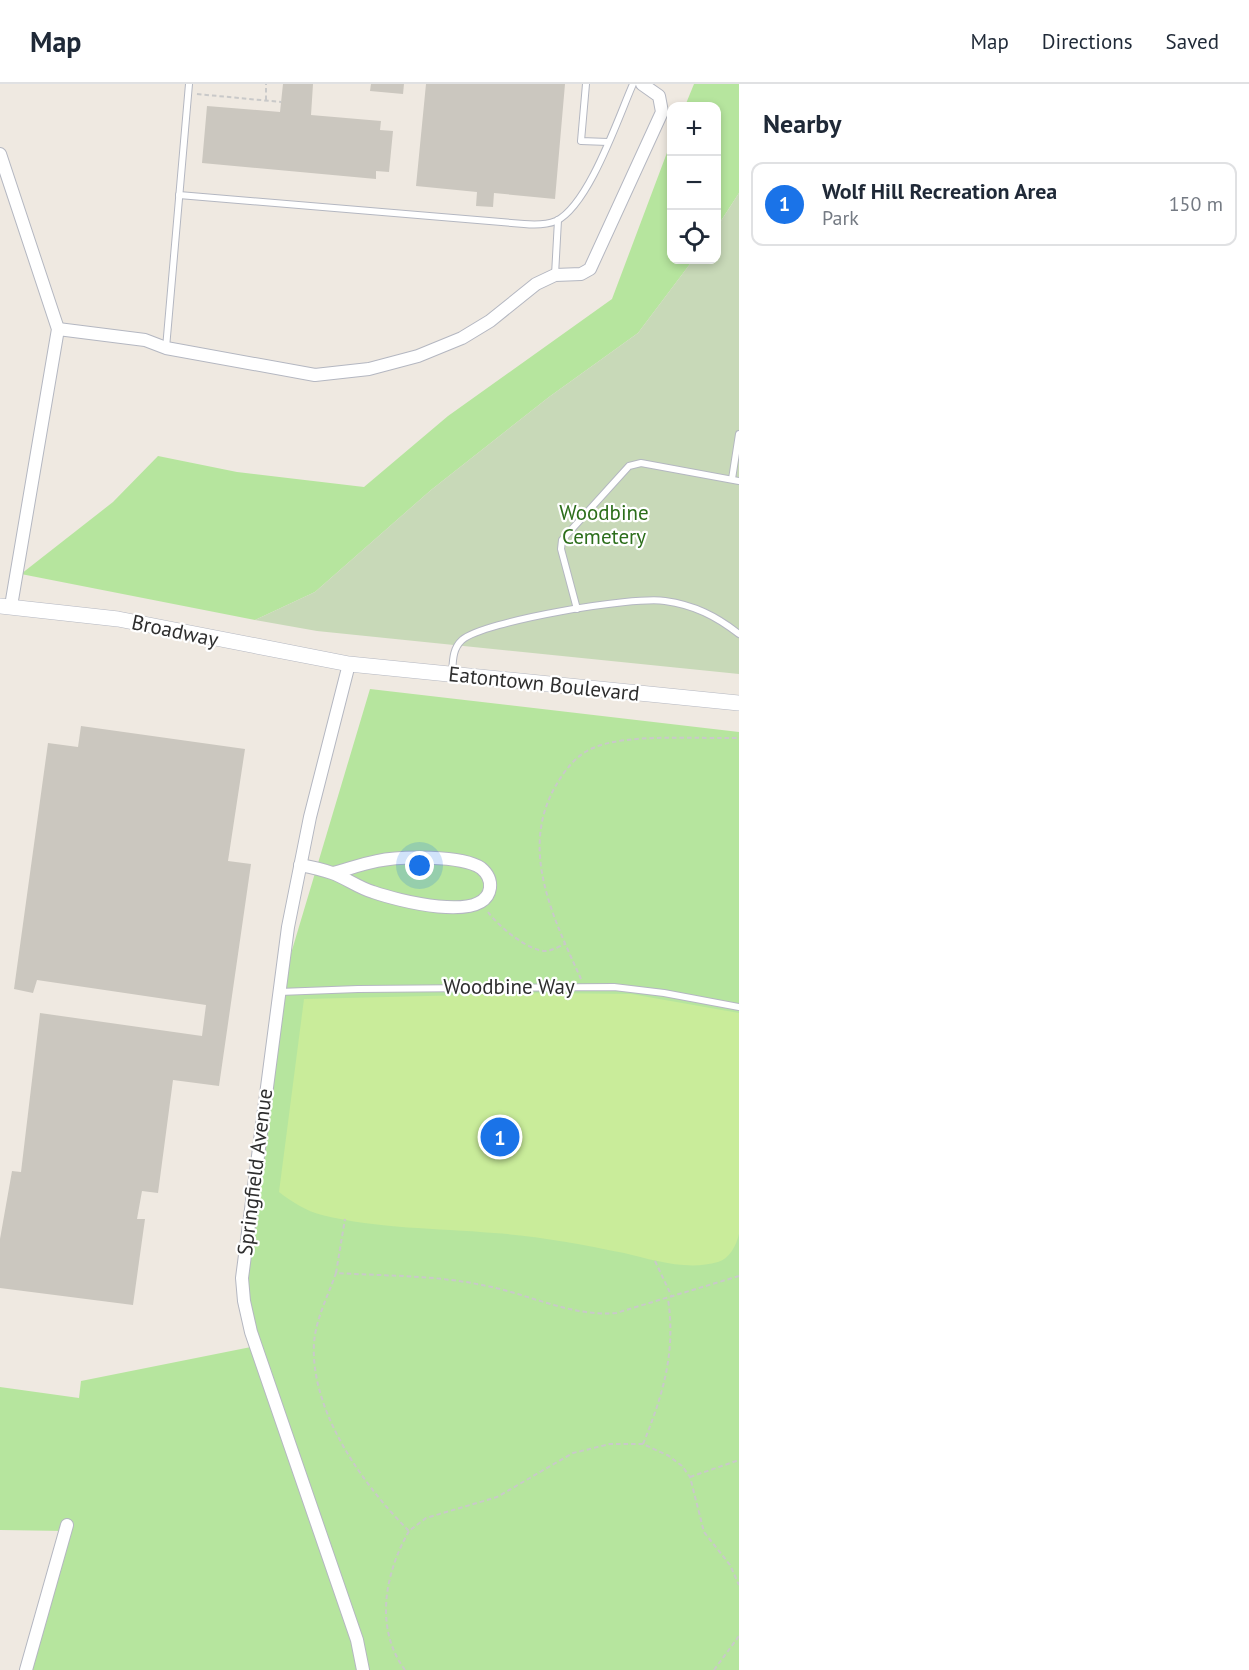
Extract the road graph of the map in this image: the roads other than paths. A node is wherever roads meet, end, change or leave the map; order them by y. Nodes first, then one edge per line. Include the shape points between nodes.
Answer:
1 (189, 84) edge
2 (586, 84) edge
3 (633, 84) edge
4 (642, 84) edge
5 (608, 142) junction
6 (0, 154) edge
7 (179, 195) junction
8 (558, 220) junction
9 (555, 275) junction
10 (58, 328) junction
11 (166, 348) junction
12 (739, 434) edge
13 (736, 480) edge
14 (6, 606) edge
15 (577, 609) junction
16 (739, 634) edge
17 (349, 664) junction
18 (452, 675) junction
19 (739, 703) edge
20 (300, 865) junction
21 (333, 873) junction
22 (278, 993) junction
23 (739, 1007) edge
24 (67, 1525) dead end
25 (26, 1670) edge
26 (363, 1670) edge

1 - 7 lane
2 - 5 lane via 581,141
3 - 5 lane
4 - 9 street via 659,96 662,112 607,235 586,272
5 - 8 lane via 575,206
6 - 10 street
7 - 8 lane via 524,225
7 - 11 lane
8 - 9 lane
9 - 11 street via 530,288 462,338 418,356 357,371 315,375
10 - 11 street via 145,340
10 - 14 street
12 - 13 lane
13 - 15 lane via 641,463 628,466 562,540
14 - 17 street, Broadway via 117,619
15 - 16 lane via 638,599 664,600 706,612
15 - 18 lane via 510,622 470,635 454,650
17 - 18 street, Eatontown Boulevard
17 - 20 street, Springfield Avenue
18 - 19 street, Eatontown Boulevard
20 - 21 street
20 - 22 street, Springfield Avenue
21 - 21 street via 371,892 455,909 481,902 490,890 489,877 476,865 449,859 379,860
22 - 23 lane, Woodbine Way via 636,988
22 - 26 street, Springfield Avenue via 243,1258 244,1301 251,1332 357,1640
24 - 25 street

